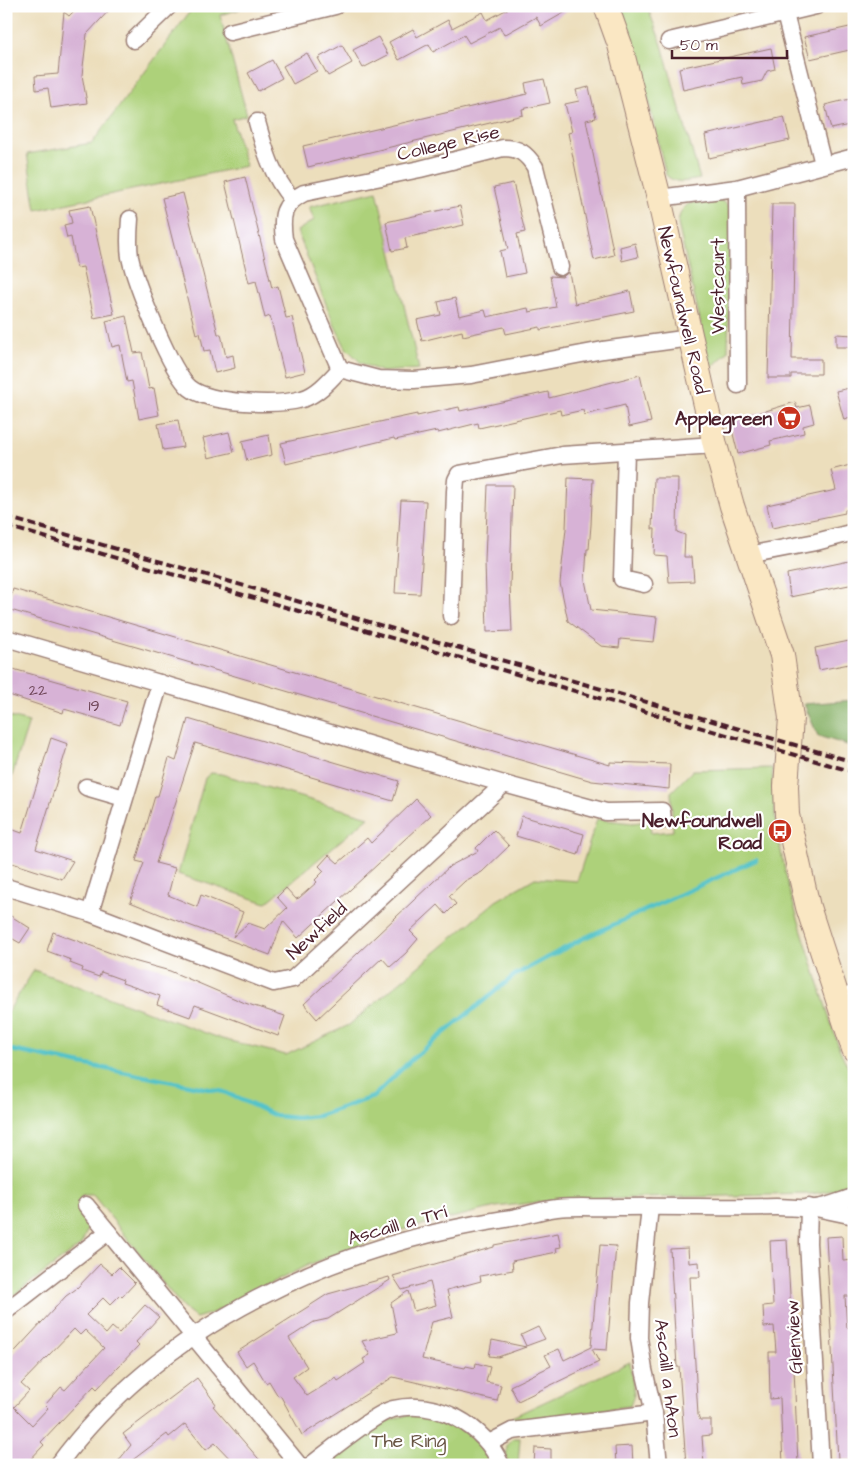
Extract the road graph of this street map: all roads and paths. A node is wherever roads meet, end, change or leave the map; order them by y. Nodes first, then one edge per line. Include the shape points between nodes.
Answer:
1 (169, 6) edge
2 (606, 6) edge
3 (816, 6) edge
4 (328, 7) edge
5 (784, 10) edge
6 (230, 32) dead end
7 (134, 40) dead end
8 (669, 41) dead end
9 (257, 122) dead end
10 (854, 157) edge
11 (823, 164) junction
12 (737, 188) junction
13 (659, 198) junction
14 (292, 199) junction
15 (130, 219) dead end
16 (560, 267) dead end
17 (690, 338) junction
18 (340, 368) junction
19 (738, 385) dead end
20 (715, 445) junction
21 (626, 452) junction
22 (854, 532) edge
23 (748, 555) junction
24 (644, 584) dead end
25 (451, 616) dead end
26 (6, 638) edge
27 (160, 683) junction
28 (504, 784) junction
29 (86, 787) dead end
30 (124, 798) junction
31 (663, 820) dead end
32 (6, 887) edge
33 (90, 913) junction
34 (846, 998) edge
35 (854, 1049) edge
36 (854, 1196) edge
37 (86, 1205) dead end
38 (650, 1207) junction
39 (812, 1208) junction
40 (854, 1216) edge
41 (108, 1232) junction
42 (6, 1311) edge
43 (195, 1337) junction
44 (654, 1413) junction
45 (489, 1442) junction
46 (58, 1465) edge
47 (298, 1465) edge
48 (311, 1465) edge
49 (501, 1465) edge
50 (659, 1465) edge
51 (821, 1465) edge

1 - 7 street
2 - 13 main road, Newfoundwell Road via 620,45
3 - 5 street
4 - 6 street
5 - 8 street
5 - 11 street
9 - 14 street via 270,166 280,186
10 - 11 street
11 - 12 street
12 - 13 street
12 - 19 street, Westcourt
13 - 17 main road, Newfoundwell Road
14 - 16 street, College Rise via 304,193 503,148 516,148 535,167
14 - 18 street via 282,221 284,239
15 - 18 street via 128,238 135,276 166,352 178,376 191,389 244,402 282,403 304,399 325,385
17 - 18 street via 603,350 472,375 378,380
17 - 20 main road, Newfoundwell Road
20 - 21 street
20 - 23 main road, Newfoundwell Road
21 - 24 street via 622,579
21 - 25 street via 562,455 459,474 455,491
22 - 23 street
23 - 34 main road, Newfoundwell Road via 782,655 791,718 787,814 808,906
26 - 27 street
27 - 28 street
27 - 30 street
28 - 31 street via 606,812 662,811
28 - 33 street, Newfield via 293,979 274,983
29 - 30 street
30 - 33 street
32 - 33 street, Newfield
34 - 35 main road, Newfoundwell Road
36 - 39 street, Ascaill a Trí
37 - 41 street
38 - 39 street, Ascaill a Trí
38 - 43 street, Ascaill a Trí via 557,1208 395,1242 276,1288
38 - 44 street, Ascaill a hAon via 639,1338
39 - 40 street, Ascaill a Trí
39 - 51 street, Glenview via 808,1243
41 - 42 street
41 - 43 street
43 - 46 street, Ascaill a Trí via 107,1407
43 - 47 street
44 - 45 street via 512,1431
44 - 50 street, Ascaill a hAon
45 - 48 street via 456,1417 419,1408 393,1409 368,1423
45 - 49 street

